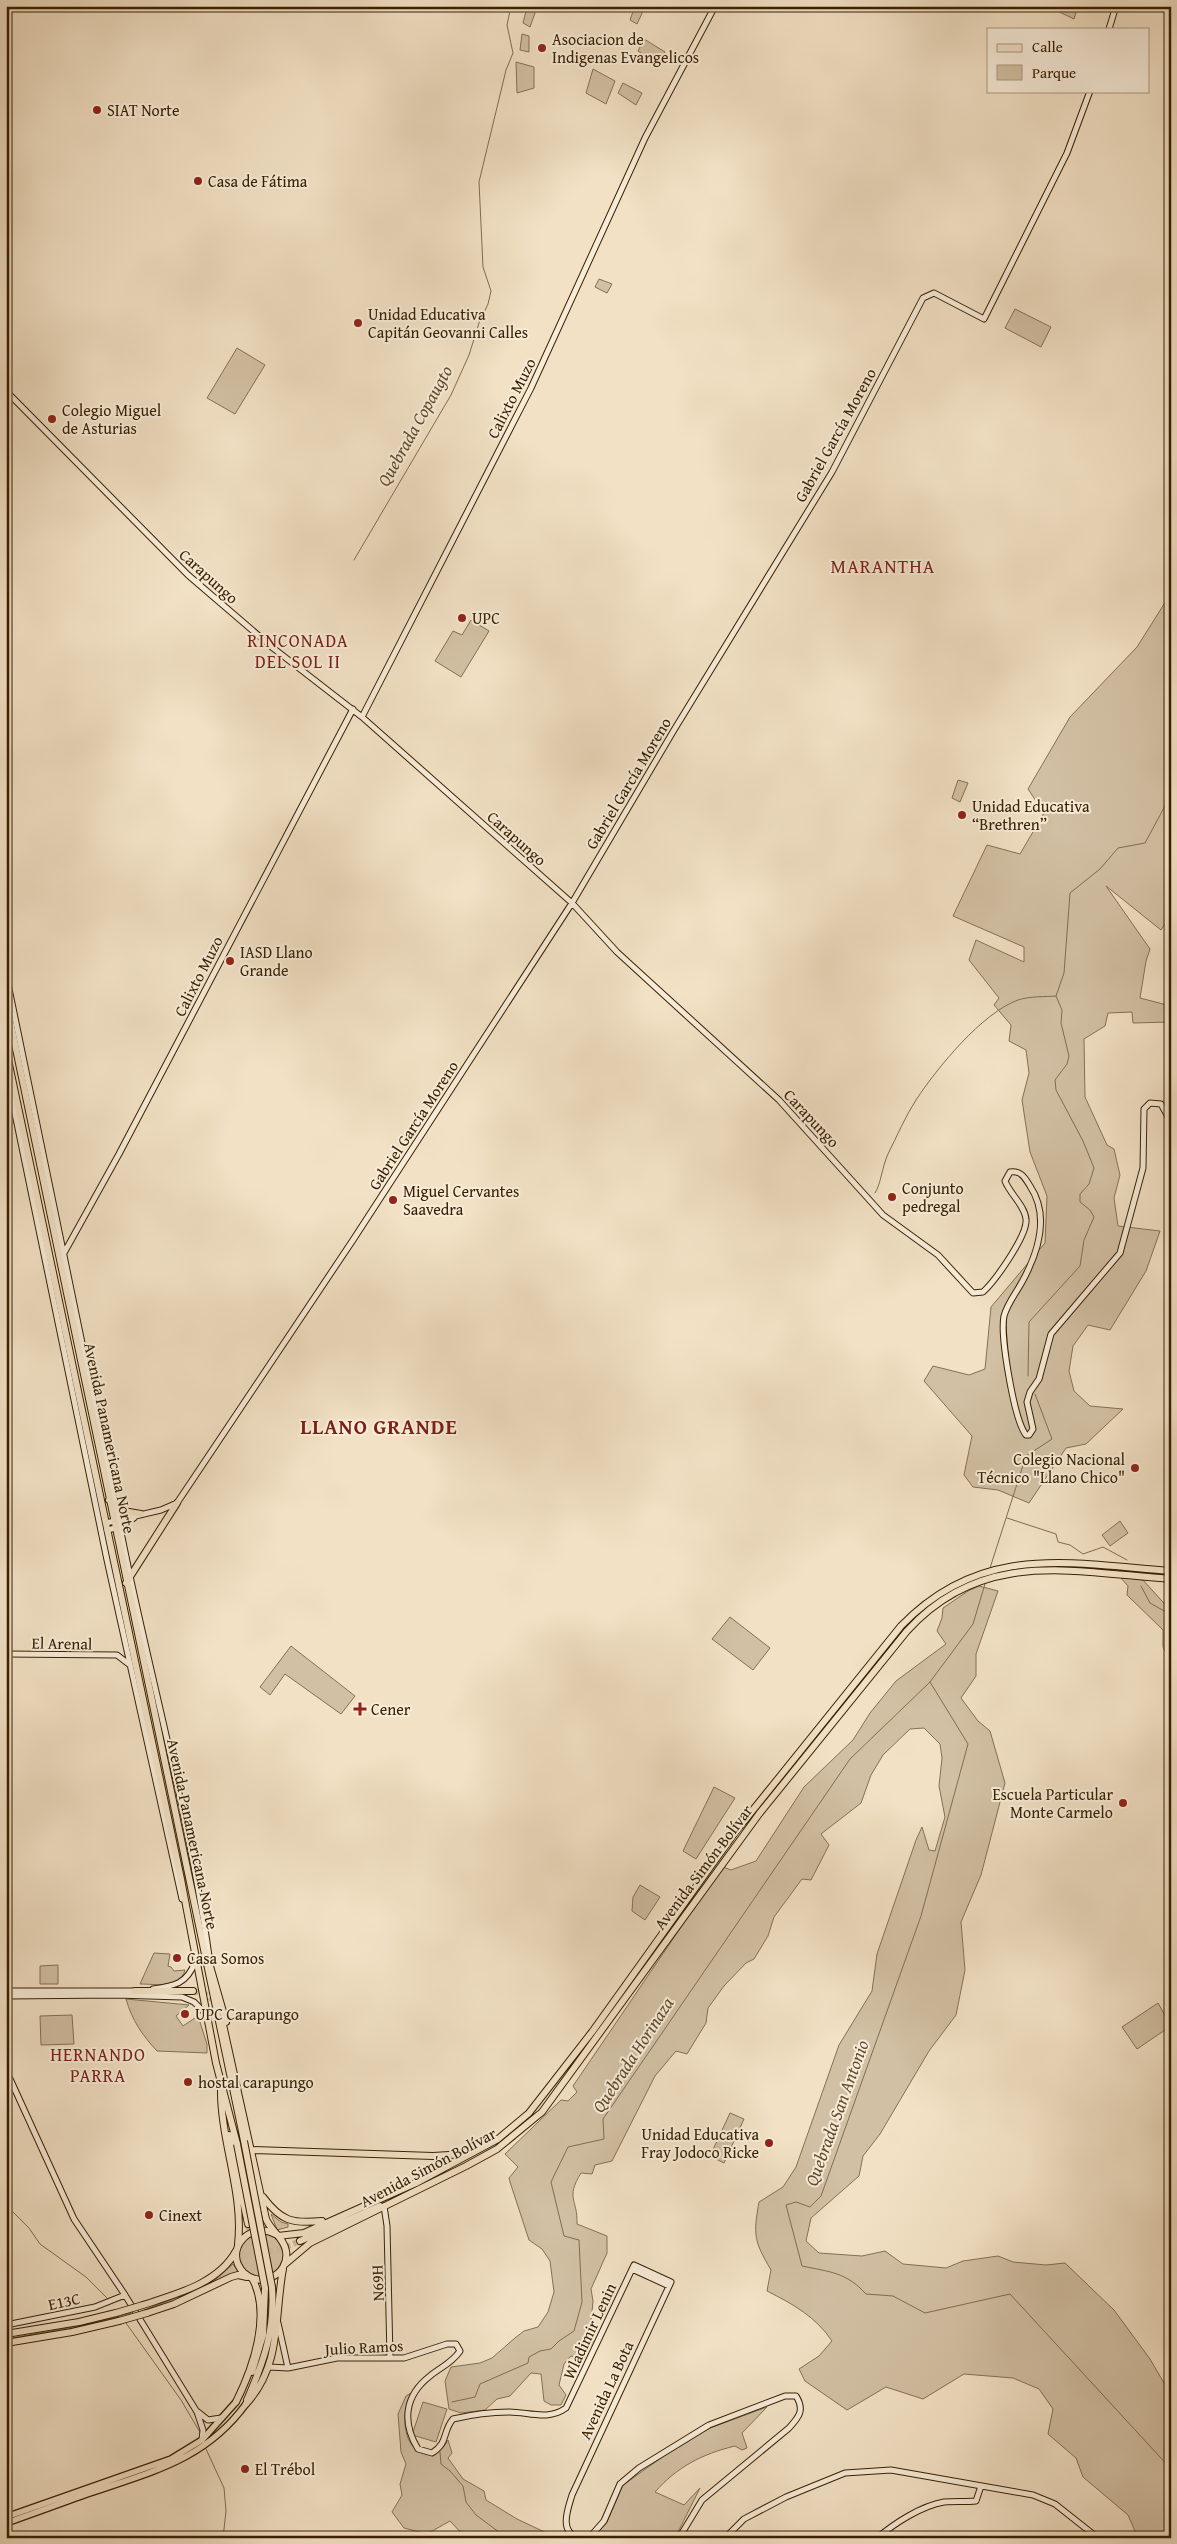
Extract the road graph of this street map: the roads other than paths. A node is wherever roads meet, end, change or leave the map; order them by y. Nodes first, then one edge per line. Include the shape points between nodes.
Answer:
1 (715, 6) edge
2 (1116, 6) edge
3 (1109, 28) edge
4 (1090, 92) edge
5 (6, 390) edge
6 (353, 709) junction
7 (362, 717) junction
8 (572, 904) junction
9 (6, 974) edge
10 (6, 1001) edge
11 (6, 1050) edge
12 (6, 1070) edge
13 (1171, 1122) edge
14 (36, 1202) junction
15 (64, 1253) junction
16 (72, 1304) junction
17 (84, 1377) junction
18 (72, 1379) junction
19 (109, 1500) junction
20 (178, 1503) junction
21 (116, 1506) junction
22 (164, 1509) junction
23 (141, 1514) junction
24 (170, 1515) junction
25 (106, 1526) junction
26 (116, 1526) junction
27 (1171, 1571) edge
28 (130, 1576) junction
29 (1171, 1579) edge
30 (114, 1580) junction
31 (126, 1583) junction
32 (128, 1634) junction
33 (126, 1642) junction
34 (6, 1654) edge
35 (117, 1655) junction
36 (131, 1665) junction
37 (136, 1672) junction
38 (186, 1915) junction
39 (201, 1940) junction
40 (210, 1961) junction
41 (195, 1962) junction
42 (6, 1991) edge
43 (135, 1991) junction
44 (194, 1991) tunnel mouth
45 (6, 1996) edge
46 (206, 2015) junction
47 (222, 2020) dead end
48 (6, 2070) edge
49 (222, 2087) junction
50 (221, 2099) junction
51 (240, 2102) junction
52 (240, 2142) junction
53 (252, 2150) junction
54 (472, 2153) junction
55 (433, 2156) junction
56 (435, 2172) junction
57 (260, 2193) junction
58 (386, 2205) junction
59 (326, 2221) junction
60 (248, 2224) tunnel mouth
61 (277, 2235) junction
62 (300, 2241) tunnel mouth
63 (237, 2249) junction
64 (284, 2266) junction
65 (633, 2267) joint
66 (251, 2278) junction
67 (118, 2283) junction
68 (125, 2295) junction
69 (113, 2300) junction
70 (278, 2323) junction
71 (6, 2325) edge
72 (6, 2334) edge
73 (6, 2343) edge
74 (390, 2358) junction
75 (269, 2367) junction
76 (288, 2368) junction
77 (236, 2402) junction
78 (246, 2404) junction
79 (566, 2408) joint
80 (197, 2412) junction
81 (224, 2418) junction
82 (202, 2440) junction
83 (981, 2486) junction
84 (6, 2518) edge
85 (6, 2523) edge
86 (577, 2538) edge
87 (589, 2538) edge
88 (679, 2538) edge
89 (725, 2538) edge
90 (877, 2538) edge
91 (1098, 2538) edge

1 - 7 street, Calixto Muzo via 648,131 532,388
2 - 3 street
4 - 8 street, Gabriel García Moreno via 1067,152 984,319 934,293 923,298 832,472 665,744
5 - 6 street, Carapungo via 188,575 273,648
6 - 7 street, Carapungo
6 - 15 street, Calixto Muzo
7 - 8 street, Carapungo
8 - 13 street, Carapungo via 618,952 779,1100 884,1215 938,1255 973,1293 983,1292 993,1280 1024,1229 1024,1212 1005,1181 1010,1172 1024,1176 1039,1204 1042,1228 1031,1262 1007,1309 1003,1324 1011,1390 1026,1435 1033,1429 1028,1397 1039,1379 1051,1334 1120,1253 1143,1168 1144,1108 1150,1103 1161,1104
8 - 20 street, Gabriel García Moreno
9 - 15 street, Avenida Panamericana Norte
10 - 16 highway, Avenida Panamericana Norte
11 - 14 highway, Avenida Panamericana Norte
12 - 14 street, Avenida Panamericana Norte
14 - 18 highway, Avenida Panamericana Norte
15 - 16 street, Avenida Panamericana Norte
16 - 17 highway, Avenida Panamericana Norte
16 - 21 street, Avenida Panamericana Norte
17 - 18 highway
17 - 19 highway, Avenida Panamericana Norte
18 - 25 highway, Avenida Panamericana Norte
18 - 30 street, Avenida Panamericana Norte
19 - 21 highway
19 - 26 highway, Avenida Panamericana Norte
20 - 22 street
20 - 24 highway
21 - 23 highway via 123,1511
21 - 26 street, Avenida Panamericana Norte
22 - 23 street
22 - 24 street
23 - 26 street
24 - 28 highway
25 - 26 street
25 - 30 highway, Avenida Panamericana Norte
26 - 28 street, Avenida Panamericana Norte
26 - 31 highway, Avenida Panamericana Norte
27 - 54 highway, Avenida Simón Bolívar via 1045,1562 1018,1564 989,1571 942,1591 901,1626 736,1831 547,2093 514,2127
28 - 31 highway
28 - 40 street, Avenida Panamericana Norte via 177,1787
29 - 58 highway, Avenida Simón Bolívar via 1044,1570 1014,1572 960,1590 936,1604 897,1643 759,1814 542,2112 497,2149
30 - 32 highway, Avenida Panamericana Norte
30 - 33 street, Avenida Panamericana Norte
31 - 39 highway, Avenida Panamericana Norte
32 - 33 street
32 - 37 highway, Avenida Panamericana Norte
33 - 35 street
33 - 36 street, Avenida Panamericana Norte
34 - 35 street, El Arenal
35 - 36 street
36 - 37 street
36 - 38 street, Avenida Panamericana Norte
37 - 38 highway, Avenida Panamericana Norte
38 - 41 highway, Avenida Panamericana Norte
39 - 40 highway
39 - 52 highway, Avenida Panamericana Norte
40 - 51 highway via 225,2019
41 - 43 street via 190,1973 174,1986
41 - 46 highway, Avenida Panamericana Norte
42 - 43 street
43 - 44 highway
45 - 46 street via 182,1997 194,2002
46 - 49 highway, Avenida Panamericana Norte
47 - 51 highway
48 - 67 street via 74,2219
49 - 50 highway
49 - 52 highway, Avenida Panamericana Norte
50 - 60 highway
50 - 63 highway via 238,2216
51 - 53 highway
52 - 77 highway, Avenida Panamericana Norte, bridge via 265,2288 265,2324 254,2370
52 - 78 highway, Avenida Panamericana Norte, bridge via 272,2287 274,2315 261,2366
53 - 55 highway
53 - 57 highway
54 - 55 highway
54 - 56 highway, Avenida Simón Bolívar
55 - 56 highway via 438,2163
56 - 59 highway, Avenida Simón Bolívar via 386,2197
57 - 59 highway via 285,2219 300,2223
57 - 61 highway via 267,2220
58 - 62 highway via 373,2207
58 - 64 highway, Avenida Simón Bolívar via 310,2243
58 - 74 street, N69H
59 - 61 highway, Avenida Simón Bolívar via 304,2233
61 - 63 highway via 264,2230 251,2232 244,2236
61 - 64 highway via 286,2249
63 - 66 highway via 238,2265
63 - 72 highway, bridge via 221,2271 173,2296 79,2322
64 - 66 highway via 270,2279
64 - 70 highway
65 - 79 street, Wladimir Lenin
65 - 86 street, Avenida La Bota via 670,2284 577,2484 568,2509 567,2527
66 - 73 highway, bridge via 231,2277 174,2304 119,2321
66 - 77 highway via 259,2293 259,2326 249,2373
67 - 68 street
67 - 69 street
68 - 69 street, E13C
68 - 80 street
69 - 71 street, E13C via 70,2313
70 - 75 highway
70 - 76 street
74 - 76 street, Julio Ramos via 337,2358
74 - 79 street, Julio Ramos via 419,2355 453,2343 459,2347 453,2361 424,2381 411,2400 408,2428 418,2449 424,2452 432,2453 443,2444 453,2419 506,2412 543,2416
75 - 76 street, Julio Ramos
75 - 78 highway via 258,2391
77 - 81 main road, Avenida Panamericana Norte
78 - 85 main road, Avenida Panamericana Norte via 210,2441 176,2463
80 - 81 street via 208,2420
80 - 82 street via 203,2430
81 - 82 main road, Avenida Panamericana Norte
82 - 84 main road, Avenida Panamericana Norte via 171,2459
83 - 89 street via 891,2470 845,2473 786,2497 744,2519
83 - 90 street via 976,2500 941,2503 906,2518
83 - 91 street via 1033,2495 1055,2504
87 - 88 street via 604,2522 620,2484 638,2468 709,2425 785,2396 796,2396 801,2404 800,2415 789,2428 702,2500

